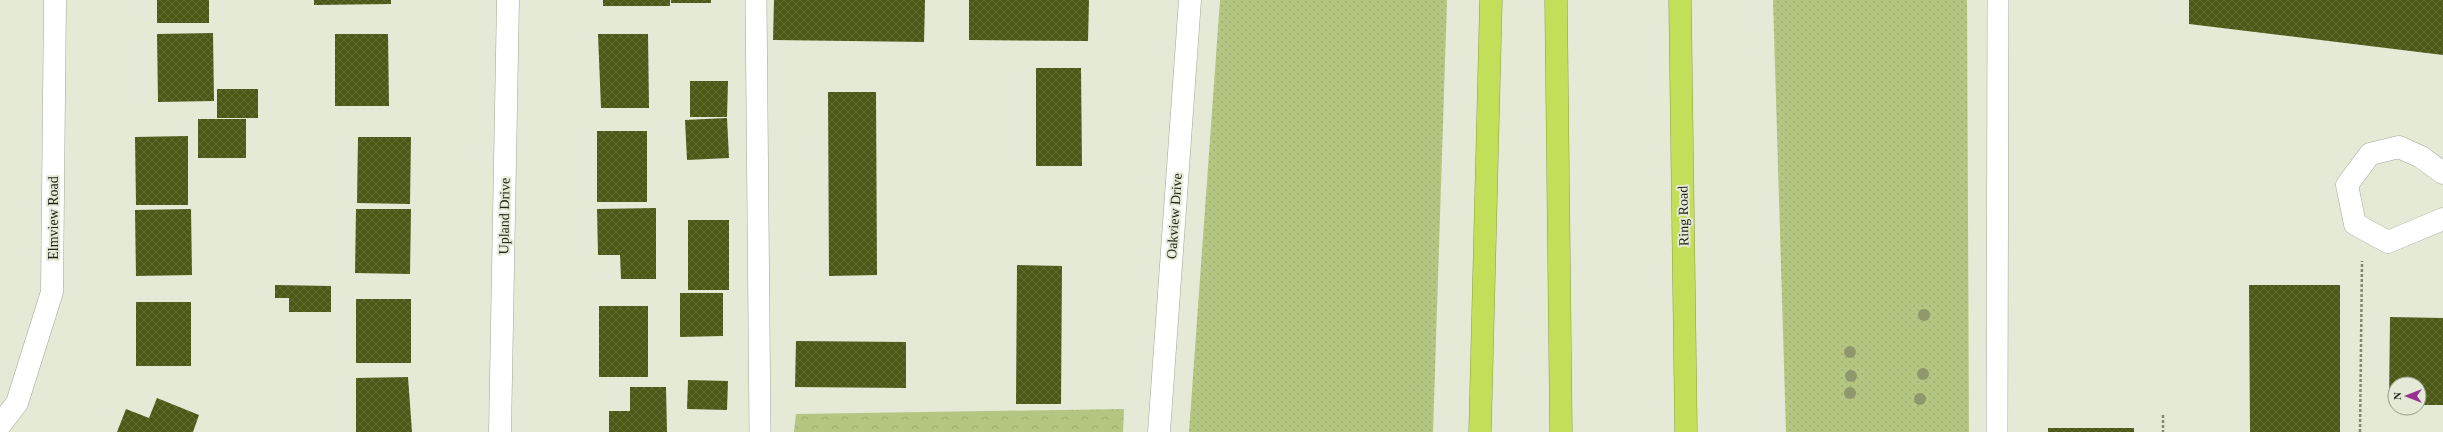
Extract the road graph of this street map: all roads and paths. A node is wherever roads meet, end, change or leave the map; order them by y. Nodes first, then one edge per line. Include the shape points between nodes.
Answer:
1 (54, 0) edge
2 (508, 0) edge
3 (756, 0) edge
4 (1190, 0) edge
5 (1490, 0) edge
6 (1556, 0) edge
7 (1680, 0) edge
8 (1998, 0) edge
9 (2443, 173) edge
10 (2443, 219) edge
11 (2367, 231) junction
12 (2163, 415) dead end
13 (0, 425) edge
14 (500, 432) edge
15 (760, 432) edge
16 (1159, 432) edge
17 (1480, 432) edge
18 (1561, 432) edge
19 (1686, 432) edge
20 (1996, 432) edge
21 (2163, 432) edge
22 (2360, 432) edge

1 - 13 street, Elmview Road via 52,292 17,403
2 - 14 street, Upland Drive
3 - 15 lane
4 - 16 street, Oakview Drive
5 - 17 highway
6 - 18 highway
7 - 19 highway, Ring Road
8 - 20 lane
9 - 11 street via 2421,157 2399,147 2370,154 2347,185 2355,224
10 - 11 street via 2388,242
11 - 22 path via 2360,271
12 - 21 path

